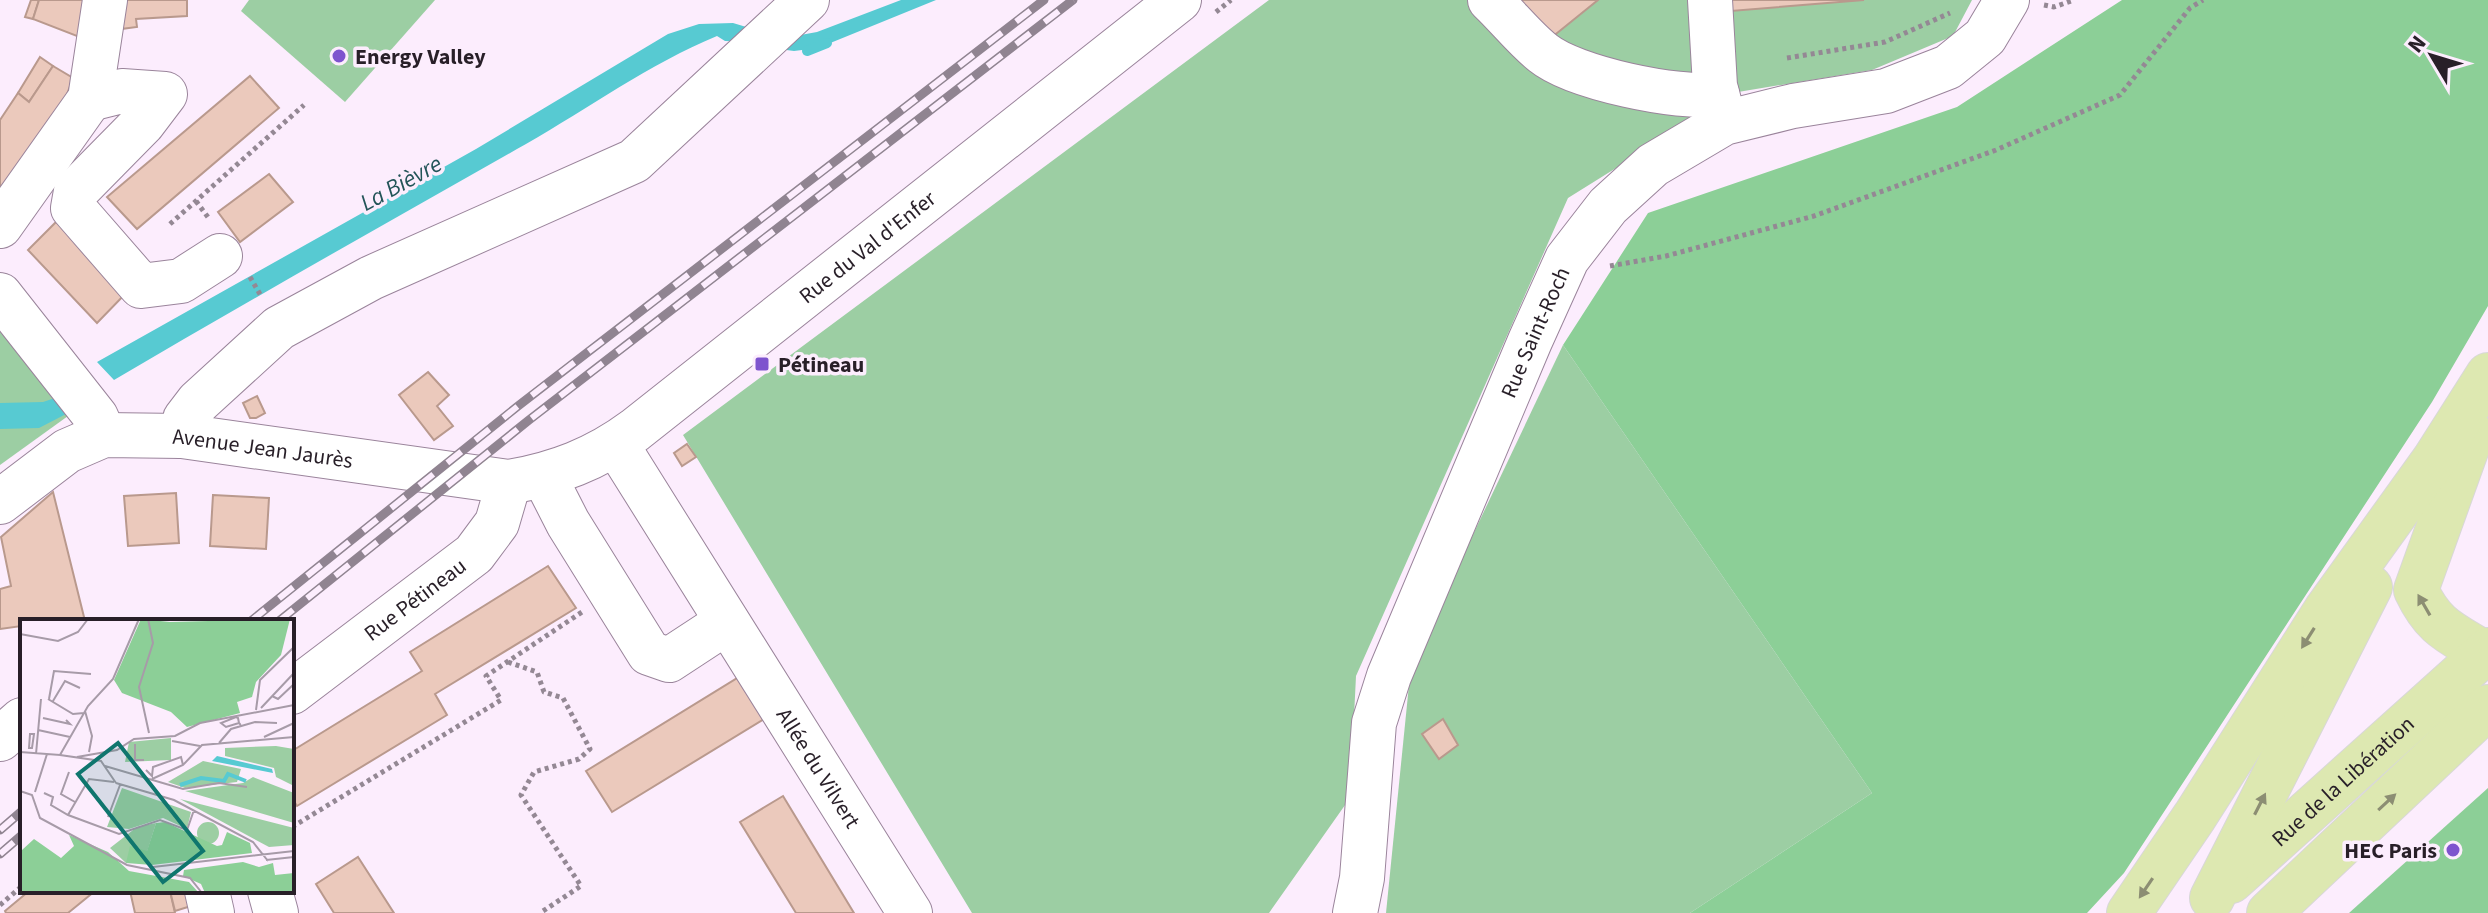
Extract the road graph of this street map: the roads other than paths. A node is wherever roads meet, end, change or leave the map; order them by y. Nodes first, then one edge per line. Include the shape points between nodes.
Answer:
1 (105, 0) edge
2 (807, 0) edge
3 (1179, 0) edge
4 (1490, 0) edge
5 (1710, 0) edge
6 (2024, 2) edge
7 (90, 99) junction
8 (1721, 109) junction
9 (0, 226) edge
10 (234, 264) road end
11 (0, 295) edge
12 (2488, 375) edge
13 (2488, 390) edge
14 (104, 435) junction
15 (182, 436) junction
16 (616, 444) junction
17 (2434, 460) junction
18 (526, 479) junction
19 (0, 502) edge
20 (727, 622) junction
21 (2486, 652) edge
22 (294, 690) edge
23 (2488, 707) edge
24 (20, 722) edge
25 (0, 739) edge
26 (2195, 816) junction
27 (207, 893) edge
28 (271, 893) edge
29 (2211, 908) edge
30 (212, 913) edge
31 (276, 913) edge
32 (910, 913) edge
33 (1355, 913) edge
34 (2129, 913) edge
35 (2269, 913) edge

1 - 7 street
2 - 15 street via 634,161 371,278 279,328 198,402 185,419
3 - 16 street, Rue du Val d'Enfer
4 - 8 street via 1545,55 1592,77
5 - 8 street
6 - 8 street, Rue Saint-Roch via 1948,67 1886,91 1793,106
7 - 9 street
7 - 10 street via 122,91 165,94 76,191 73,208 141,286 181,281
8 - 33 street, Rue Saint-Roch via 1608,206 1567,259 1389,676 1374,723
11 - 14 street via 96,417
12 - 17 main road
21 -> 13 main road via 2440,626 2416,590
14 - 15 street, Avenue Jean Jaurès
14 - 19 street, Avenue Jean Jaurès via 67,451
15 - 18 street, Avenue Jean Jaurès
16 - 18 street, Rue du Val d'Enfer via 581,463
16 - 20 street, Allée du Vilvert
17 -> 26 main road via 2326,610
29 -> 17 main road
18 - 20 street via 568,523 649,653 669,660
18 - 22 street, Rue Pétineau via 474,554
20 - 32 street, Allée du Vilvert
21 - 29 main road, Rue de la Libération
35 -> 23 main road, Rue de la Libération
24 - 25 street
26 - 29 main road via 2192,859
26 -> 34 main road
27 - 30 street
28 - 31 street

